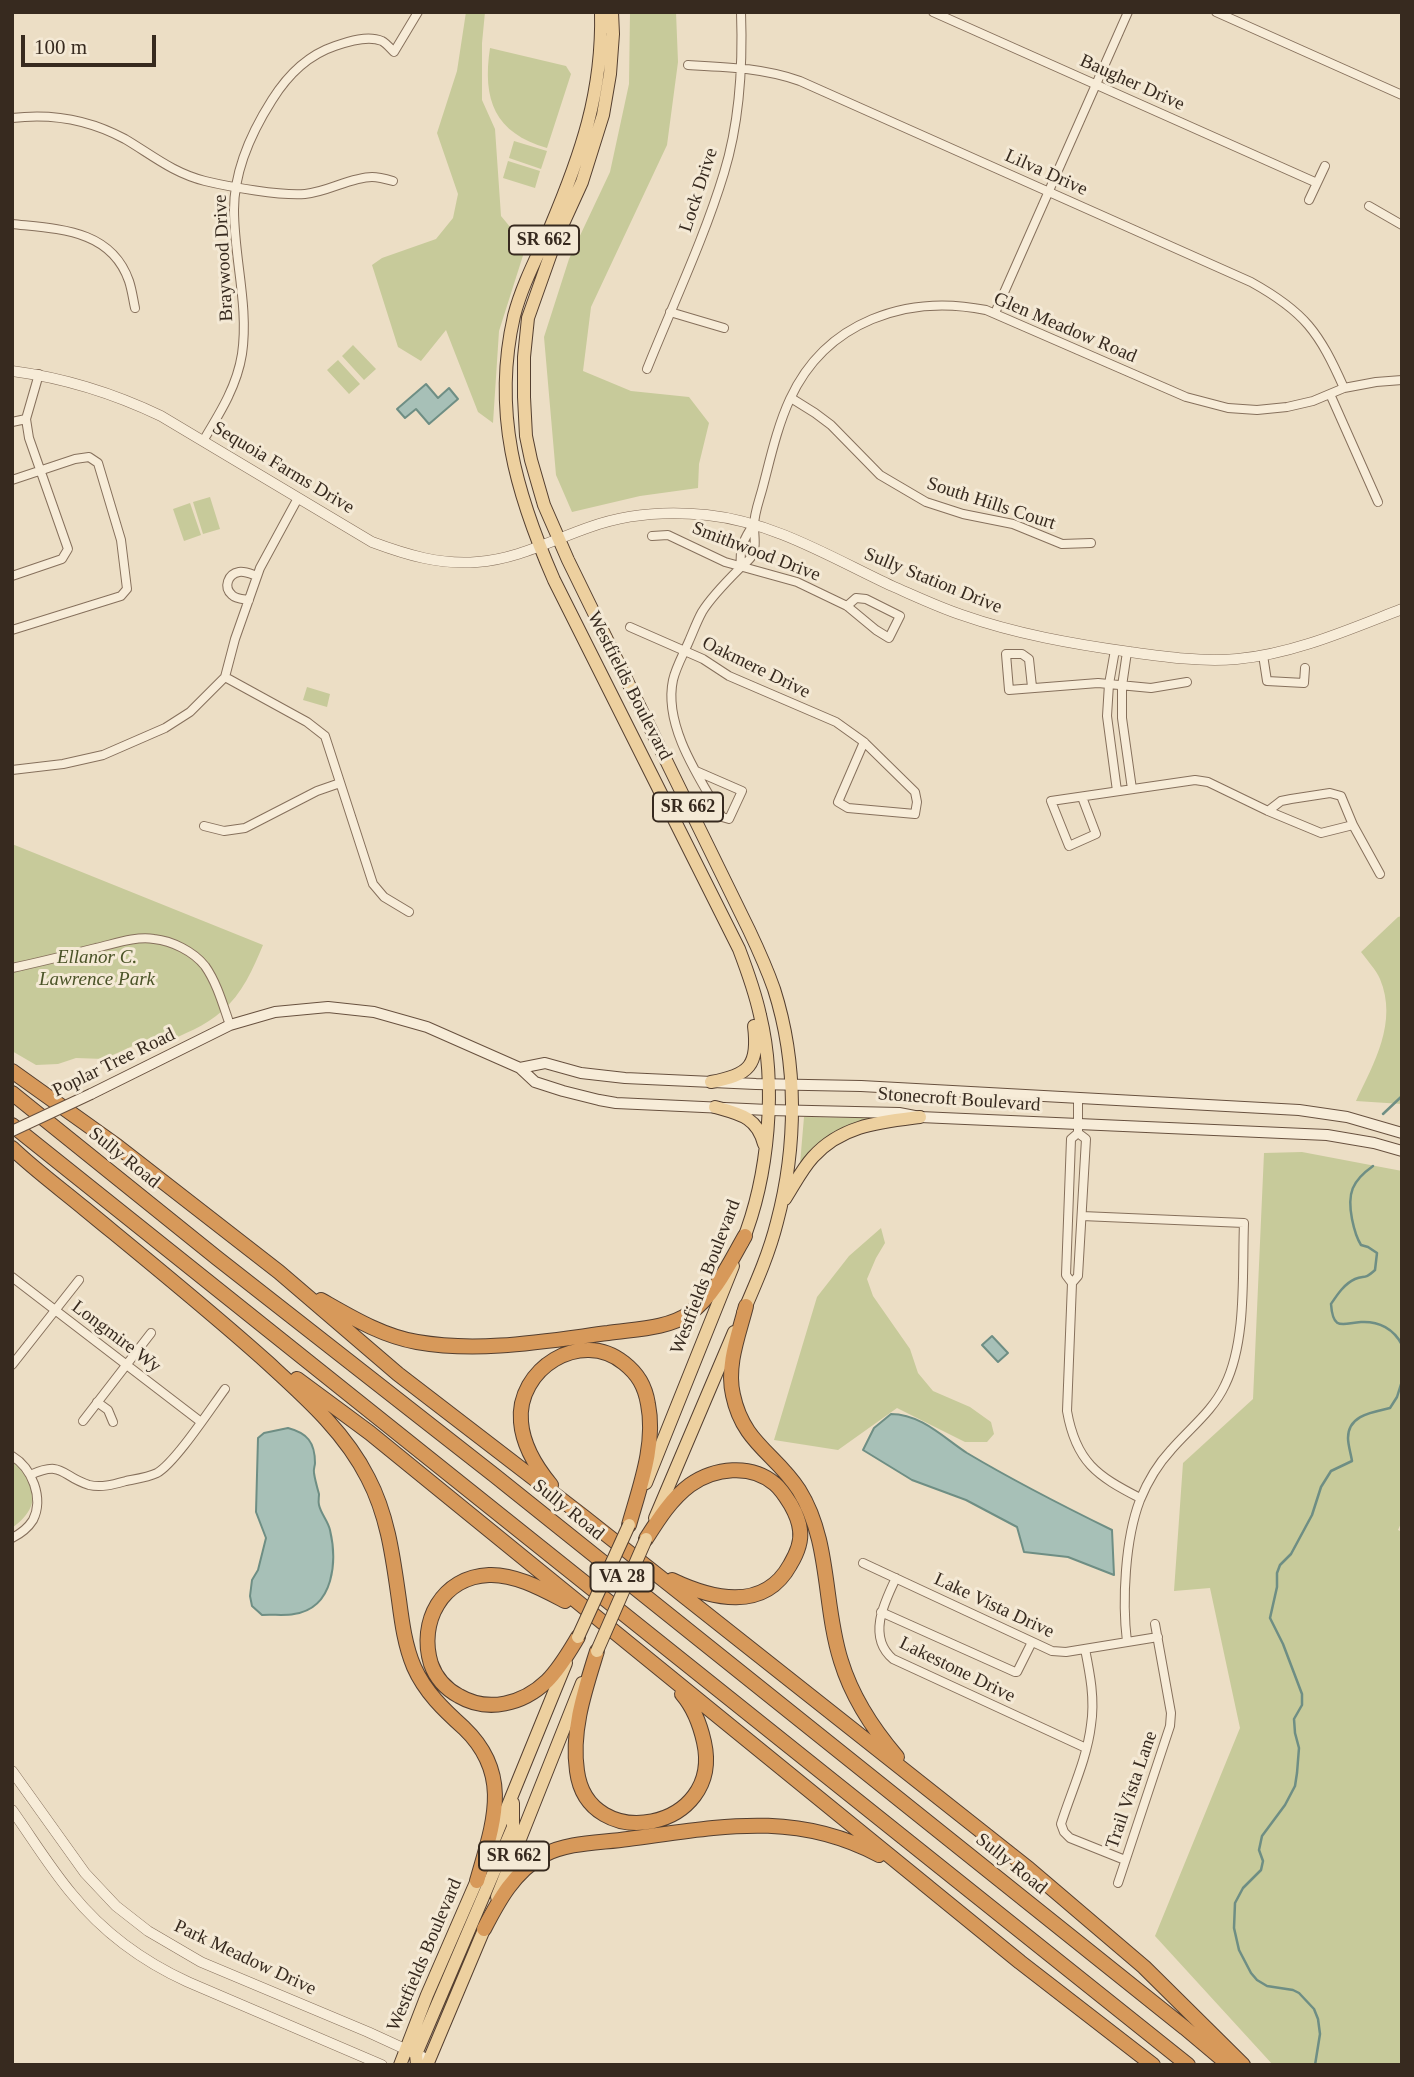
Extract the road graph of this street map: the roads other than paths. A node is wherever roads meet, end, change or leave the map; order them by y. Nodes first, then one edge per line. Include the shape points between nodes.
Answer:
1 (418, 12) edge
2 (600, 12) edge
3 (612, 12) edge
4 (741, 12) edge
5 (933, 12) edge
6 (1128, 12) edge
7 (1216, 12) edge
8 (688, 65) dead end
9 (741, 68) junction
10 (1096, 85) junction
11 (1402, 95) edge
12 (12, 118) edge
13 (1325, 166) dead end
14 (393, 181) dead end
15 (1317, 183) junction
16 (236, 186) junction
17 (1049, 191) junction
18 (1309, 200) dead end
19 (1369, 206) dead end
20 (12, 224) edge
21 (1402, 225) edge
22 (135, 308) dead end
23 (670, 312) junction
24 (995, 313) junction
25 (724, 328) dead end
26 (647, 369) dead end
27 (12, 371) edge
28 (38, 374) junction
29 (1402, 380) edge
30 (1344, 388) junction
31 (1330, 394) junction
32 (790, 398) junction
33 (26, 419) junction
34 (12, 422) edge
35 (203, 441) junction
36 (41, 470) junction
37 (12, 480) edge
38 (298, 498) junction
39 (1378, 502) dead end
40 (754, 524) junction
41 (652, 536) dead end
42 (559, 539) junction
43 (1091, 543) dead end
44 (540, 547) junction
45 (741, 566) junction
46 (12, 576) edge
47 (257, 576) junction
48 (249, 600) junction
49 (847, 606) junction
50 (1402, 609) edge
51 (630, 627) dead end
52 (12, 630) edge
53 (1115, 650) junction
54 (685, 651) junction
55 (1127, 652) junction
56 (1263, 655) junction
57 (1305, 668) dead end
58 (225, 677) junction
59 (1187, 682) dead end
60 (1109, 684) junction
61 (1122, 686) junction
62 (1032, 687) junction
63 (864, 742) junction
64 (12, 770) edge
65 (696, 771) junction
66 (340, 783) junction
67 (1132, 789) junction
68 (1118, 791) junction
69 (1082, 797) junction
70 (1268, 811) junction
71 (1353, 825) junction
72 (204, 826) dead end
73 (1380, 874) dead end
74 (409, 912) dead end
75 (12, 968) edge
76 (747, 971) junction
77 (230, 1025) junction
78 (520, 1068) junction
79 (12, 1071) edge
80 (711, 1082) junction
81 (792, 1083) junction
82 (768, 1084) junction
83 (12, 1093) edge
84 (1078, 1098) junction
85 (716, 1107) junction
86 (768, 1110) junction
87 (792, 1110) junction
88 (920, 1117) junction
89 (12, 1125) edge
90 (1078, 1129) junction
91 (12, 1132) edge
92 (1402, 1133) edge
93 (12, 1148) edge
94 (1402, 1152) edge
95 (765, 1153) junction
96 (781, 1205) junction
97 (1082, 1216) junction
98 (745, 1236) junction
99 (279, 1272) junction
100 (12, 1277) edge
101 (79, 1280) dead end
102 (1072, 1283) junction
103 (746, 1306) junction
104 (55, 1311) junction
105 (151, 1333) dead end
106 (237, 1335) junction
107 (12, 1365) edge
108 (127, 1365) junction
109 (225, 1389) dead end
110 (97, 1402) junction
111 (83, 1420) dead end
112 (113, 1422) dead end
113 (201, 1422) junction
114 (12, 1456) edge
115 (30, 1475) junction
116 (1140, 1498) junction
117 (584, 1517) junction
118 (629, 1525) junction
119 (12, 1538) edge
120 (646, 1539) junction
121 (863, 1563) dead end
122 (649, 1568) junction
123 (896, 1578) junction
124 (881, 1612) junction
125 (593, 1616) junction
126 (1156, 1624) dead end
127 (578, 1637) junction
128 (1158, 1637) junction
129 (1032, 1642) junction
130 (1127, 1642) junction
131 (1085, 1649) junction
132 (597, 1651) junction
133 (657, 1668) junction
134 (1086, 1748) junction
135 (12, 1771) edge
136 (925, 1786) junction
137 (513, 1795) junction
138 (12, 1810) edge
139 (1125, 1860) junction
140 (477, 1881) junction
141 (1118, 1883) dead end
142 (928, 1887) junction
143 (484, 1929) junction
144 (423, 2060) edge
145 (383, 2065) edge
146 (400, 2065) edge
147 (1153, 2065) edge
148 (1188, 2065) edge
149 (1229, 2065) edge
150 (1244, 2065) edge

1 - 16 street, Braywood Drive via 394,52 383,42 355,40 312,57 288,78 249,144
2 - 44 main road, Westfields Boulevard / SR 662 via 601,53 591,114 526,280 507,357 508,438
3 - 42 main road, Westfields Boulevard / SR 662 via 603,115 582,182 528,318 524,357 526,436 544,505
4 - 9 street, Lock Drive
5 - 10 street, Baugher Drive
6 - 10 street
7 - 11 street
8 - 9 street, Lilva Drive
9 - 17 street, Lilva Drive via 800,82
9 - 23 street, Lock Drive via 724,170
10 - 15 street, Baugher Drive
10 - 17 street
12 - 16 street via 78,120 127,140 182,173
13 - 15 street
14 - 16 street via 369,177 304,194
15 - 18 street
16 - 35 street, Braywood Drive via 242,354 229,395
17 - 24 street
17 - 30 street, Lilva Drive via 1280,298 1318,336
19 - 21 street
20 - 22 street via 73,231 104,246 124,269
23 - 25 street
23 - 26 street, Lock Drive
24 - 31 street, Glen Meadow Road via 1214,405 1258,410
24 - 32 street, Glen Meadow Road via 935,304 874,318 825,351
27 - 28 street, Sequoia Farms Drive
28 - 33 street
28 - 35 street, Sequoia Farms Drive via 130,401
29 - 30 street, Glen Meadow Road
30 - 31 street, Glen Meadow Road
31 - 39 street
32 - 40 street, Glen Meadow Road
32 - 43 street, South Hills Court via 831,425 880,475 926,502 1013,524 1062,544
33 - 34 street
33 - 36 street
35 - 38 street, Sequoia Farms Drive
36 - 37 street
36 - 46 street via 68,549 62,559
36 - 52 street via 89,457 98,463 121,540 127,589 121,596
38 - 44 street, Sequoia Farms Drive via 372,542 432,560 479,562
38 - 47 street
40 - 42 street, Sully Station Drive via 708,515 652,514 593,525
40 - 45 street, Glen Meadow Road via 751,558
40 - 53 street, Sully Station Drive via 960,615 1048,639
41 - 45 street, Smithwood Drive via 668,535
42 - 44 street, Sully Station Drive
42 - 81 main road, Westfields Boulevard / SR 662 via 761,957 781,1015
44 - 76 main road, Westfields Boulevard / SR 662
45 - 49 street, Smithwood Drive via 797,582
45 - 54 street, Glen Meadow Road via 702,611
47 - 48 street
47 - 48 street via 243,571 229,579 230,593
48 - 58 street
49 - 49 street, Smithwood Drive via 889,638 900,616 866,599 856,598
50 - 56 street, Sully Station Drive
51 - 54 street, Oakmere Drive
53 - 55 street, Sully Station Drive
53 - 60 street
54 - 63 street, Oakmere Drive via 729,676 836,722
54 - 65 street, Glen Meadow Road via 673,680 672,704 674,721
55 - 56 street, Sully Station Drive via 1196,660
55 - 61 street
56 - 57 street via 1267,681 1304,683
58 - 64 street via 190,712 165,728 103,755
58 - 66 street via 319,730
59 - 61 street via 1151,688
60 - 61 street
60 - 62 street
60 - 68 street via 1107,716
61 - 67 street
62 - 62 street via 1029,659 1006,654 1009,690
63 - 63 street, Oakmere Drive via 915,792 915,814 848,808 838,802
65 - 65 street, Glen Meadow Road via 742,791 729,819 722,817
66 - 72 street via 245,828 224,831
66 - 74 street via 373,884 384,897
67 - 68 street
67 - 70 street via 1208,782
68 - 69 street
69 - 69 street via 1096,834 1069,846 1051,801
70 - 71 street via 1321,833
70 - 71 street via 1281,801 1330,793 1341,796
71 - 73 street
75 - 77 street via 137,939 164,941 204,965
76 - 80 main road via 754,1058 740,1075
76 - 82 main road, Westfields Boulevard / SR 662 via 761,1018
77 - 78 main road, Stonecroft Boulevard via 298,1009 363,1010 427,1027
77 - 91 main road, Poplar Tree Road, bridge
78 - 80 main road, Stonecroft Boulevard via 545,1063 604,1076
78 - 85 main road, Stonecroft Boulevard via 535,1082 599,1100
79 - 99 highway
80 - 82 main road, Stonecroft Boulevard
81 - 82 main road, Stonecroft Boulevard
81 - 84 main road, Stonecroft Boulevard
81 - 87 main road, Westfields Boulevard / SR 662
82 - 86 main road, Westfields Boulevard / SR 662
83 - 149 highway, Sully Road / VA 28
84 - 90 street
84 - 92 main road, Stonecroft Boulevard via 1300,1110 1348,1117
85 - 86 main road, Stonecroft Boulevard
85 - 95 main road via 752,1122
86 - 87 main road, Stonecroft Boulevard
86 - 95 main road, Westfields Boulevard / SR 662
87 - 88 main road, Stonecroft Boulevard
87 - 96 main road, Westfields Boulevard / SR 662
88 - 90 main road, Stonecroft Boulevard
88 - 96 main road via 867,1124 828,1144 813,1157
89 - 148 highway, VA 28
90 - 94 main road, Stonecroft Boulevard via 1327,1135
90 - 97 street via 1086,1139
90 - 102 street via 1070,1139 1069,1161 1066,1272
93 - 106 highway
95 - 98 main road, Westfields Boulevard / SR 662
96 - 103 main road, Westfields Boulevard / SR 662 via 766,1259
97 - 102 street via 1078,1276
97 - 116 street via 1244,1223 1240,1329 1225,1387 1170,1451
98 - 99 highway via 714,1288 684,1317 650,1327 536,1342 446,1345 389,1335
98 - 118 main road, Westfields Boulevard / SR 662
99 - 117 highway via 398,1374
100 - 104 street, Longmire Wy
101 - 104 street
102 - 116 street via 1067,1411 1071,1430 1096,1473
103 - 120 main road, Westfields Boulevard / SR 662
103 - 136 highway via 730,1370 740,1420 798,1490 813,1518 841,1660 854,1692 882,1740
104 - 107 street
104 - 108 street, Longmire Wy
105 - 108 street
106 - 125 highway via 370,1433
106 - 140 highway via 343,1437 380,1503 411,1659 429,1693 479,1744 494,1777 495,1811
108 - 110 street
108 - 113 street, Longmire Wy
109 - 113 street
110 - 111 street
110 - 112 street via 108,1410
113 - 115 street via 168,1465 155,1474 110,1486 87,1484 55,1468
114 - 115 street
115 - 119 street via 36,1492 34,1518
116 - 130 street via 1125,1592
117 - 118 highway via 533,1461 520,1422 527,1387 536,1373 553,1359 575,1351 598,1350 633,1371 649,1404 649,1445
117 - 122 highway
118 - 127 main road, Westfields Boulevard / SR 662, bridge
120 - 122 highway via 667,1507 689,1485 726,1470 744,1470 774,1482 795,1512 800,1528 801,1541 786,1573 770,1589 747,1598 730,1599 680,1584
120 - 132 main road, Westfields Boulevard / SR 662, bridge
121 - 123 street, Lake Vista Drive
122 - 136 highway
123 - 124 street, Lakestone Drive
123 - 129 street, Lake Vista Drive
124 - 129 street via 1015,1672
124 - 134 street, Lakestone Drive via 882,1646 893,1659
125 - 127 highway via 518,1580 491,1575 458,1584 443,1597 429,1622 427,1638 432,1666 442,1683 464,1699 490,1705 510,1703 539,1687
125 - 133 highway
126 - 128 street, Trail Vista Lane
127 - 137 main road, Westfields Boulevard / SR 662
128 - 130 street, Lake Vista Drive
128 - 139 street, Trail Vista Lane via 1170,1726
129 - 131 street, Lake Vista Drive via 1052,1651
130 - 131 street, Lake Vista Drive
131 - 134 street via 1092,1695
132 - 133 highway via 580,1704 577,1774 592,1803 612,1818 630,1823 665,1819 682,1809 698,1792 705,1771 706,1748 694,1711
132 - 143 main road, Westfields Boulevard / SR 662
133 - 142 highway
134 - 139 street via 1061,1824 1070,1838
135 - 144 street, Park Meadow Drive via 85,1873 148,1931 201,1962
136 - 150 highway via 1096,1925
137 - 140 main road, Westfields Boulevard / SR 662
137 - 144 main road via 513,1826
138 - 145 street via 71,1894 134,1952 188,1982
139 - 141 street, Trail Vista Lane
140 - 144 main road, Westfields Boulevard / SR 662 via 427,1995
142 - 143 highway via 882,1857 839,1837 768,1825 732,1826 571,1847 545,1855 507,1888
142 - 147 highway
143 - 144 main road, Westfields Boulevard / SR 662
144 - 146 main road, Westfields Boulevard / SR 662

